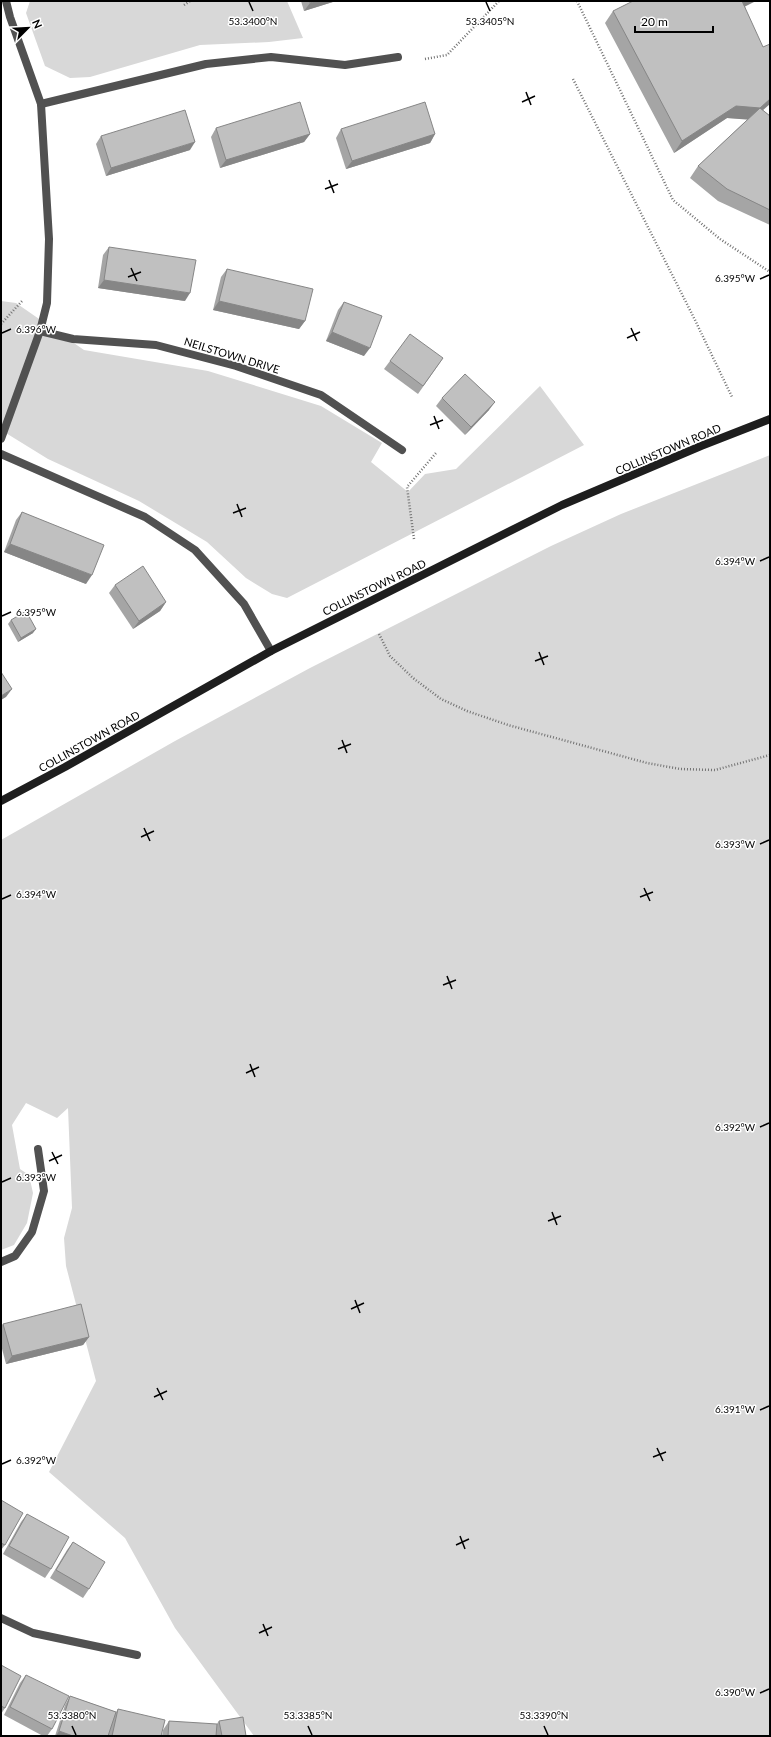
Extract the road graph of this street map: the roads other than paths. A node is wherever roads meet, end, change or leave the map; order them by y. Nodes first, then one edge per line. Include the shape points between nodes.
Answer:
1 (6, 1) edge
2 (398, 57) dead end
3 (41, 104) junction
4 (40, 331) junction
5 (770, 419) edge
6 (1, 439) edge
7 (402, 450) dead end
8 (1, 454) edge
9 (271, 651) junction
10 (1, 801) edge
11 (38, 1149) dead end
12 (1, 1262) edge
13 (1, 1618) edge
14 (138, 1655) dead end

1 - 3 street
2 - 3 street via 345,65 271,57 206,64
3 - 4 street via 49,239 47,303
4 - 6 street
4 - 7 street, NEILSTOWN DRIVE via 73,339 156,345 236,366 321,395
5 - 9 street, COLLINSTOWN ROAD via 562,505
8 - 9 street via 145,517 196,550 244,604
9 - 10 street, COLLINSTOWN ROAD
11 - 12 street via 44,1191 32,1232 15,1256
13 - 14 street via 33,1633

